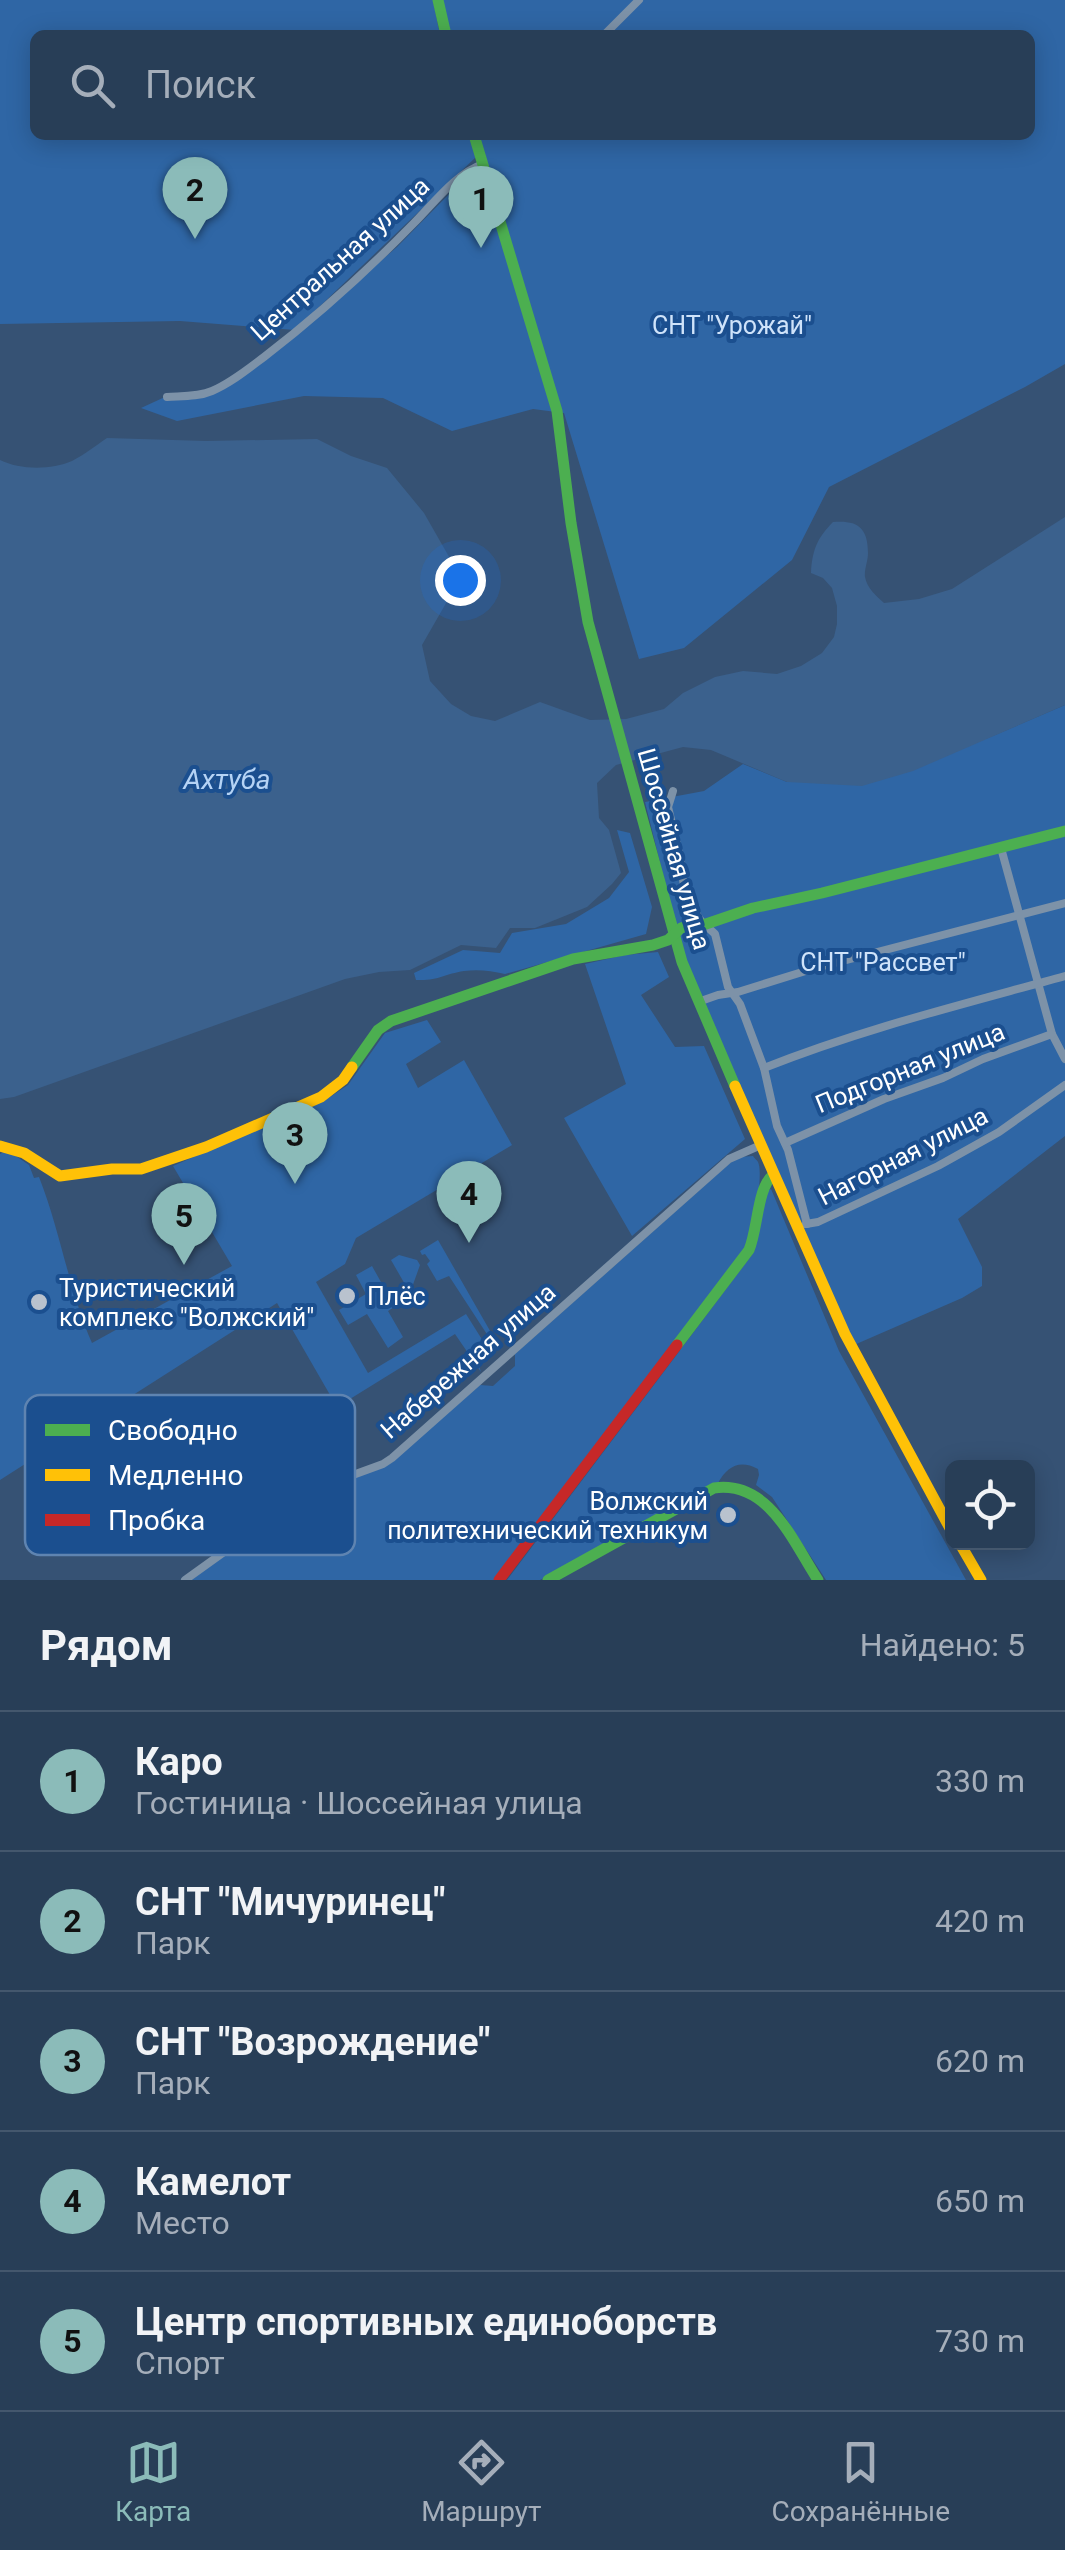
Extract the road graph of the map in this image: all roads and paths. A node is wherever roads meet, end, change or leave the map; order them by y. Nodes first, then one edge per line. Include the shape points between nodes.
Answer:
1 (438, 0) edge
2 (640, 0) edge
3 (445, 30) edge
4 (609, 30) edge
5 (476, 140) edge
6 (483, 164) junction
7 (167, 396) dead end
8 (673, 791) dead end
9 (1065, 831) edge
10 (1001, 848) junction
11 (1065, 902) edge
12 (1020, 914) junction
13 (703, 923) junction
14 (674, 936) junction
15 (1065, 976) edge
16 (1038, 984) junction
17 (730, 992) junction
18 (698, 1002) junction
19 (1052, 1034) junction
20 (1065, 1059) edge
21 (764, 1068) junction
22 (1065, 1084) edge
23 (785, 1143) junction
24 (760, 1145) junction
25 (0, 1146) edge
26 (773, 1175) junction
27 (802, 1227) junction
28 (355, 1474) edge
29 (945, 1519) edge
30 (963, 1550) edge
31 (220, 1555) edge
32 (185, 1580) edge
33 (500, 1580) edge
34 (548, 1580) edge
35 (818, 1580) edge
36 (981, 1580) edge

1 - 3 street
2 - 4 street
5 - 6 street, Шоссейная улица
6 - 7 street, Центральная улица via 254,364 207,393
6 - 14 street, Шоссейная улица via 557,411 585,607
8 - 13 street via 668,808 685,896
9 - 10 street
10 - 12 street
10 - 13 street
11 - 12 street
12 - 16 street
12 - 17 street
13 - 14 street
13 - 17 street via 715,934
14 - 18 street, Шоссейная улица
14 - 25 street via 573,959 391,1022 321,1097 141,1169 60,1176 22,1150
15 - 16 street
16 - 19 street
16 - 21 street
17 - 18 street
17 - 21 street
18 - 24 street, Шоссейная улица
19 - 20 street
19 - 23 street, Подгорная улица
21 - 23 street
22 - 27 street, Нагорная улица via 938,1166
23 - 27 street
24 - 26 street, Шоссейная улица
24 - 28 street, Набережная улица via 729,1159 392,1458
26 - 27 street, Шоссейная улица
26 - 33 street via 764,1185 749,1250
27 - 29 street, Шоссейная улица via 870,1383
30 - 36 street
31 - 32 street, Набережная улица
34 - 35 street via 723,1486 759,1496

